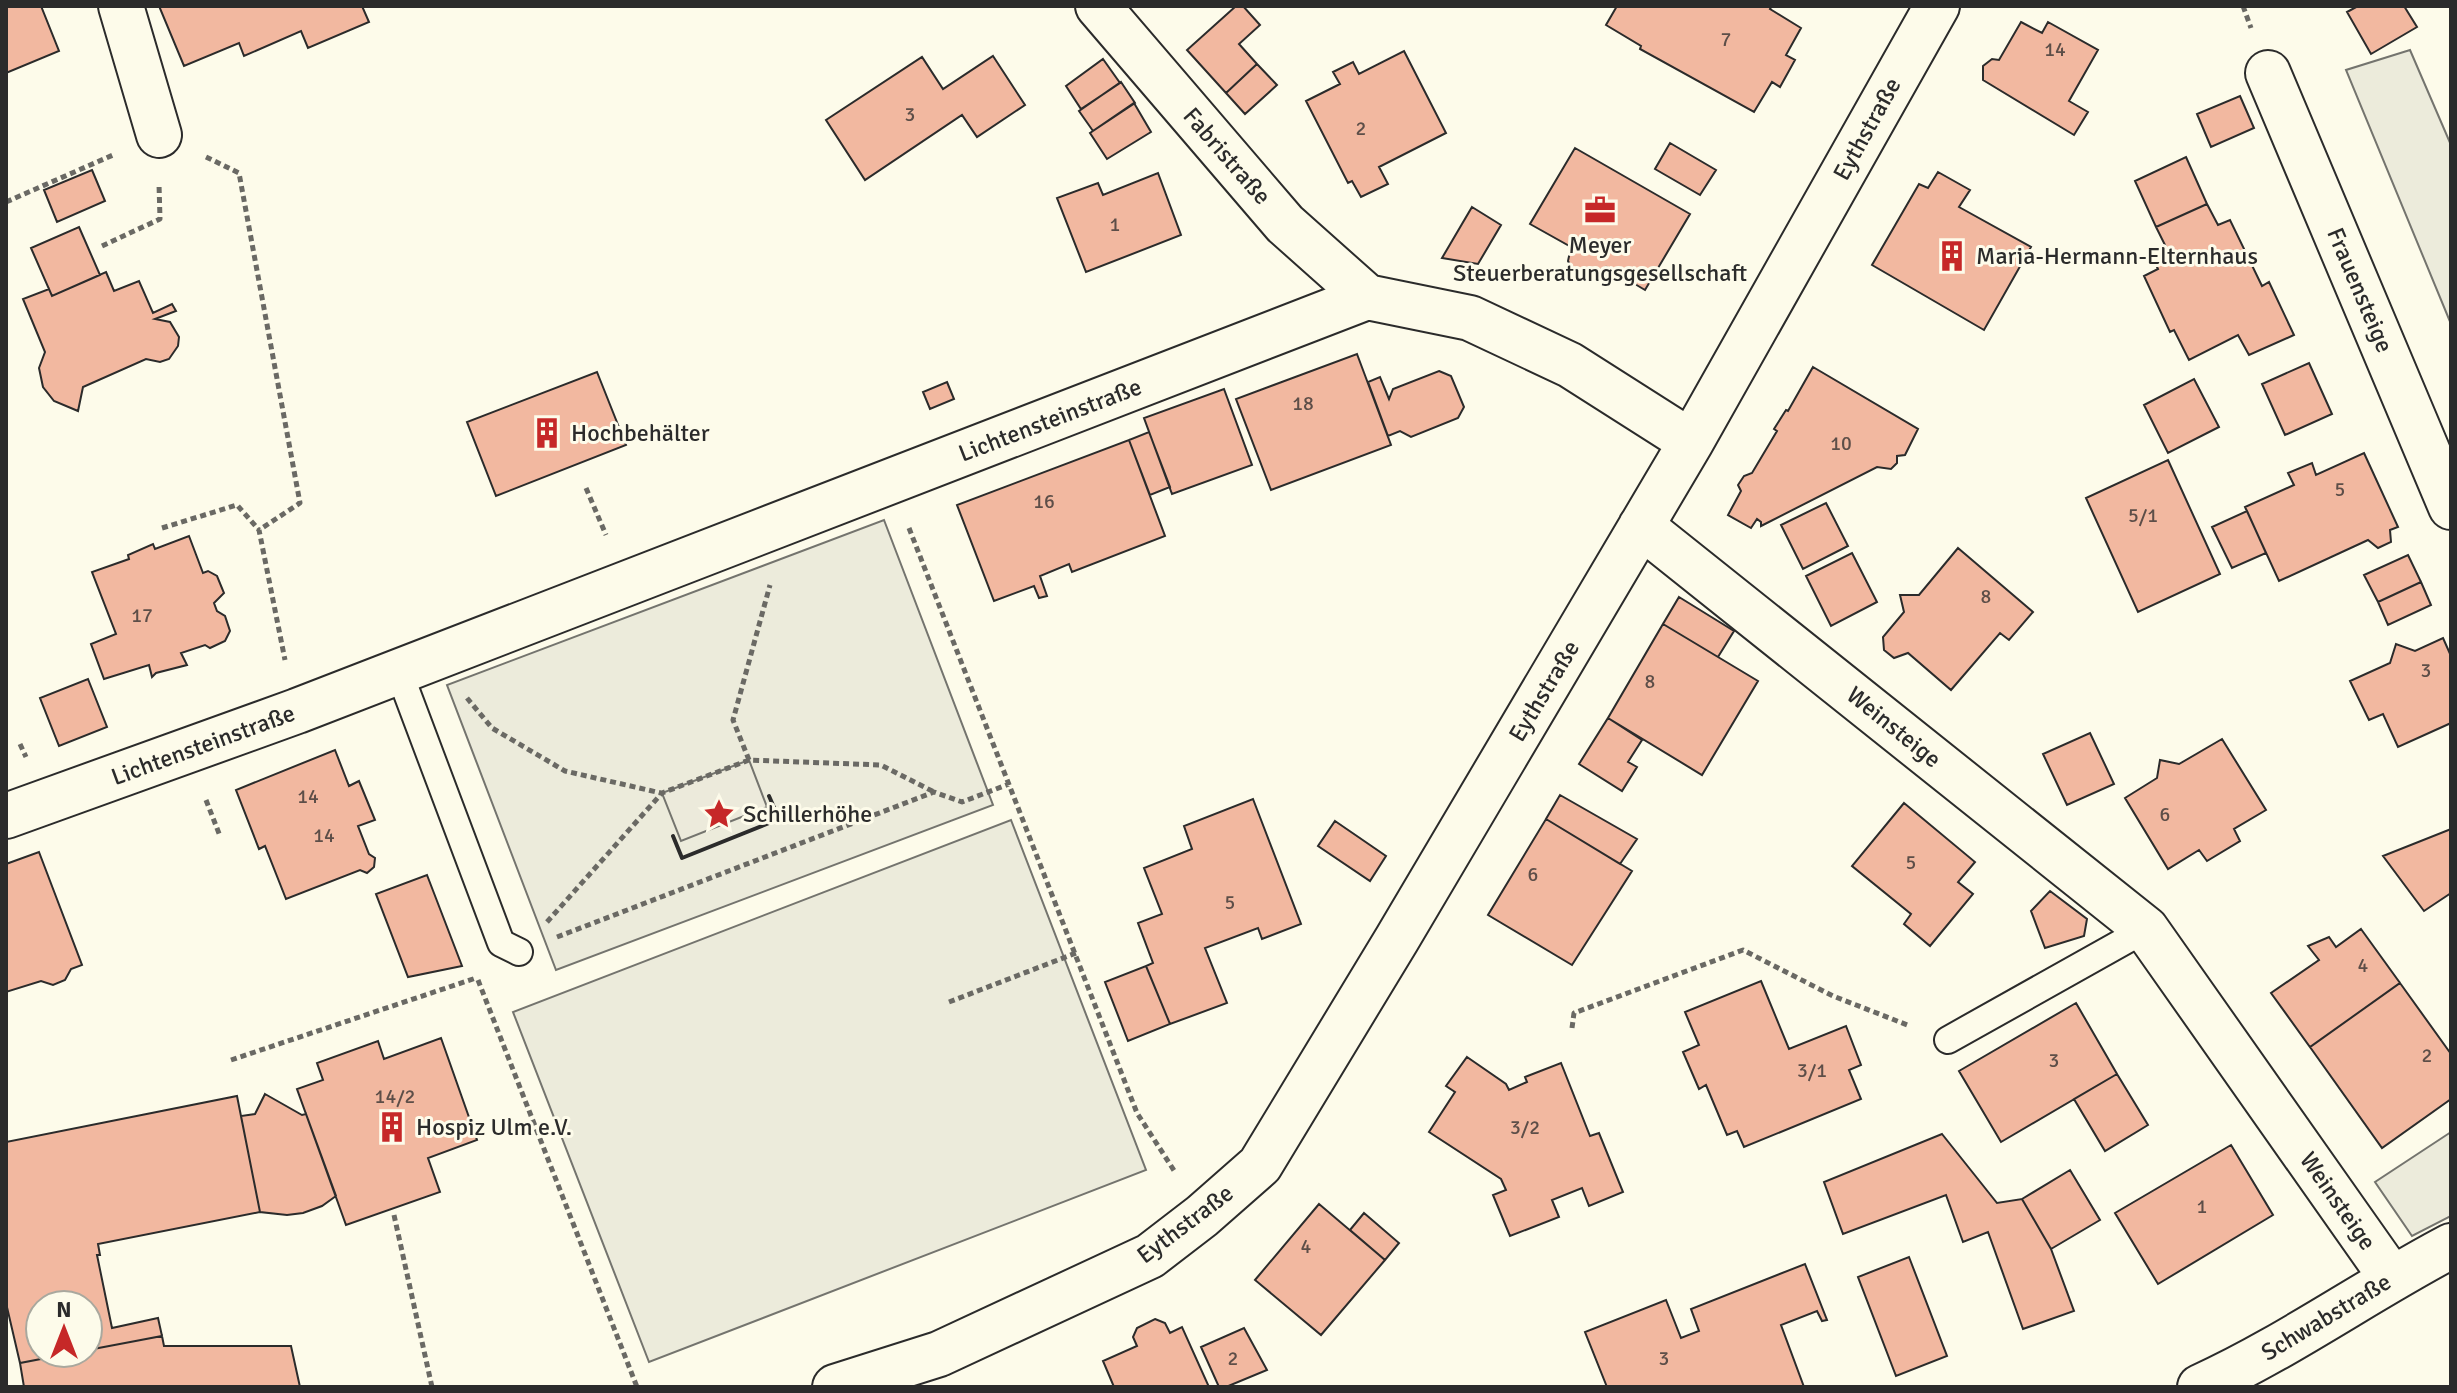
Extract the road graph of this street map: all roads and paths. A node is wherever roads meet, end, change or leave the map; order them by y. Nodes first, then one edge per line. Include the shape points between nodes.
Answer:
1 (121, 6) edge
2 (1098, 6) edge
3 (1937, 6) edge
4 (2268, 73) dead end
5 (159, 135) junction
6 (6, 202) edge
7 (102, 246) dead end
8 (1367, 297) junction
9 (1691, 442) junction
10 (891, 483) junction
11 (2451, 507) edge
12 (788, 522) junction
13 (1641, 526) junction
14 (162, 528) dead end
15 (259, 530) junction
16 (416, 665) junction
17 (297, 711) junction
18 (749, 760) junction
19 (1009, 784) junction
20 (934, 792) junction
21 (662, 793) junction
22 (6, 816) edge
23 (2146, 929) junction
24 (510, 948) junction
25 (1076, 953) junction
26 (477, 978) junction
27 (949, 1002) dead end
28 (1572, 1028) dead end
29 (1948, 1040) joint
30 (231, 1060) dead end
31 (394, 1215) dead end
32 (1202, 1216) junction
33 (2451, 1246) edge
34 (2391, 1277) junction
35 (853, 1384) edge
36 (432, 1387) edge
37 (637, 1387) edge
38 (2200, 1387) edge

1 - 5 street
2 - 8 street, Fabristraße via 1285,224
3 - 9 street, Eythstraße
4 - 11 street, Frauensteige
5 - 6 path
5 - 7 path via 160,219
5 - 15 path via 239,173 300,503
8 - 9 street via 1470,318 1570,365
8 - 10 street, Lichtensteinstraße
9 - 13 street, Eythstraße
10 - 12 street, Lichtensteinstraße
10 - 19 path
12 - 16 street, Lichtensteinstraße
12 - 18 path via 733,720
13 - 23 street, Weinsteige
13 - 32 street, Eythstraße via 1260,1165
14 - 15 path via 237,505
15 - 17 path
16 - 17 street, Lichtensteinstraße
16 - 21 path via 492,728 565,771
16 - 24 lane
17 - 22 street, Lichtensteinstraße
18 - 20 path via 881,765
18 - 21 path
19 - 20 path via 962,802
19 - 25 path
20 - 24 path
21 - 24 path
23 - 29 lane
23 - 34 street, Weinsteige
24 - 26 path
25 - 27 path
25 - 32 path via 1137,1113
26 - 30 path
26 - 37 path
28 - 29 path via 1574,1013 1743,950 1833,996
31 - 36 path
32 - 35 street, Eythstraße via 1150,1256 1065,1297 939,1354
33 - 34 street, Schwabstraße
34 - 38 street, Schwabstraße

